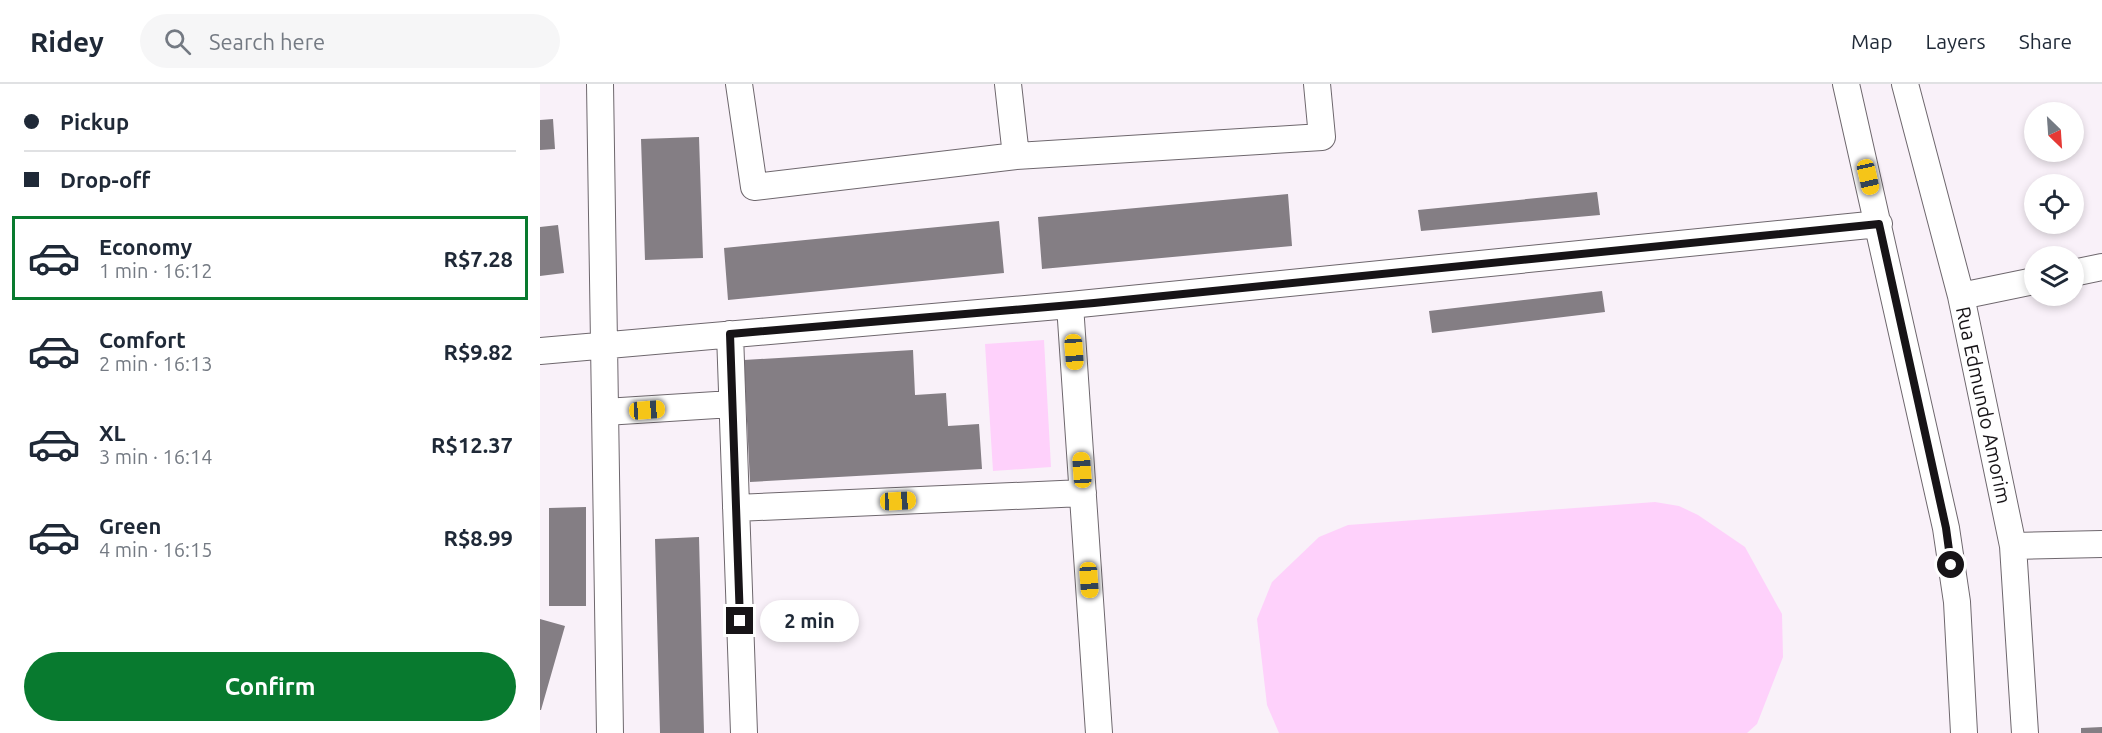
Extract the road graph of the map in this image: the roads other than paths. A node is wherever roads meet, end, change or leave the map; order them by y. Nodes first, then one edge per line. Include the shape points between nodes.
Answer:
1 (600, 84) edge
2 (740, 84) edge
3 (1008, 84) edge
4 (1317, 84) edge
5 (1846, 84) edge
6 (1905, 84) edge
7 (1016, 156) junction
8 (1879, 224) junction
9 (2102, 267) edge
10 (2084, 271) edge
11 (2024, 283) edge
12 (1961, 297) junction
13 (1071, 305) junction
14 (730, 334) junction
15 (604, 345) junction
16 (540, 351) edge
17 (732, 404) junction
18 (605, 412) junction
19 (1083, 493) junction
20 (736, 508) junction
21 (2102, 544) edge
22 (2013, 546) junction
23 (610, 733) edge
24 (744, 733) edge
25 (1099, 733) edge
26 (1964, 733) edge
27 (2025, 733) edge

1 - 15 street
2 - 7 street via 754,187
3 - 7 street
4 - 7 street via 1322,137
5 - 8 street
6 - 12 street, Rua Edmundo Amorim
8 - 13 street
8 - 26 street via 1946,528 1957,602
9 - 10 street
11 - 12 street
12 - 22 street, Rua Edmundo Amorim
13 - 14 street
13 - 19 street
14 - 15 street
14 - 17 street
15 - 16 street
15 - 18 street
17 - 18 street
17 - 20 street
18 - 23 street
19 - 20 street
19 - 25 street
20 - 24 street
21 - 22 street
22 - 27 street, Rua Edmundo Amorim

